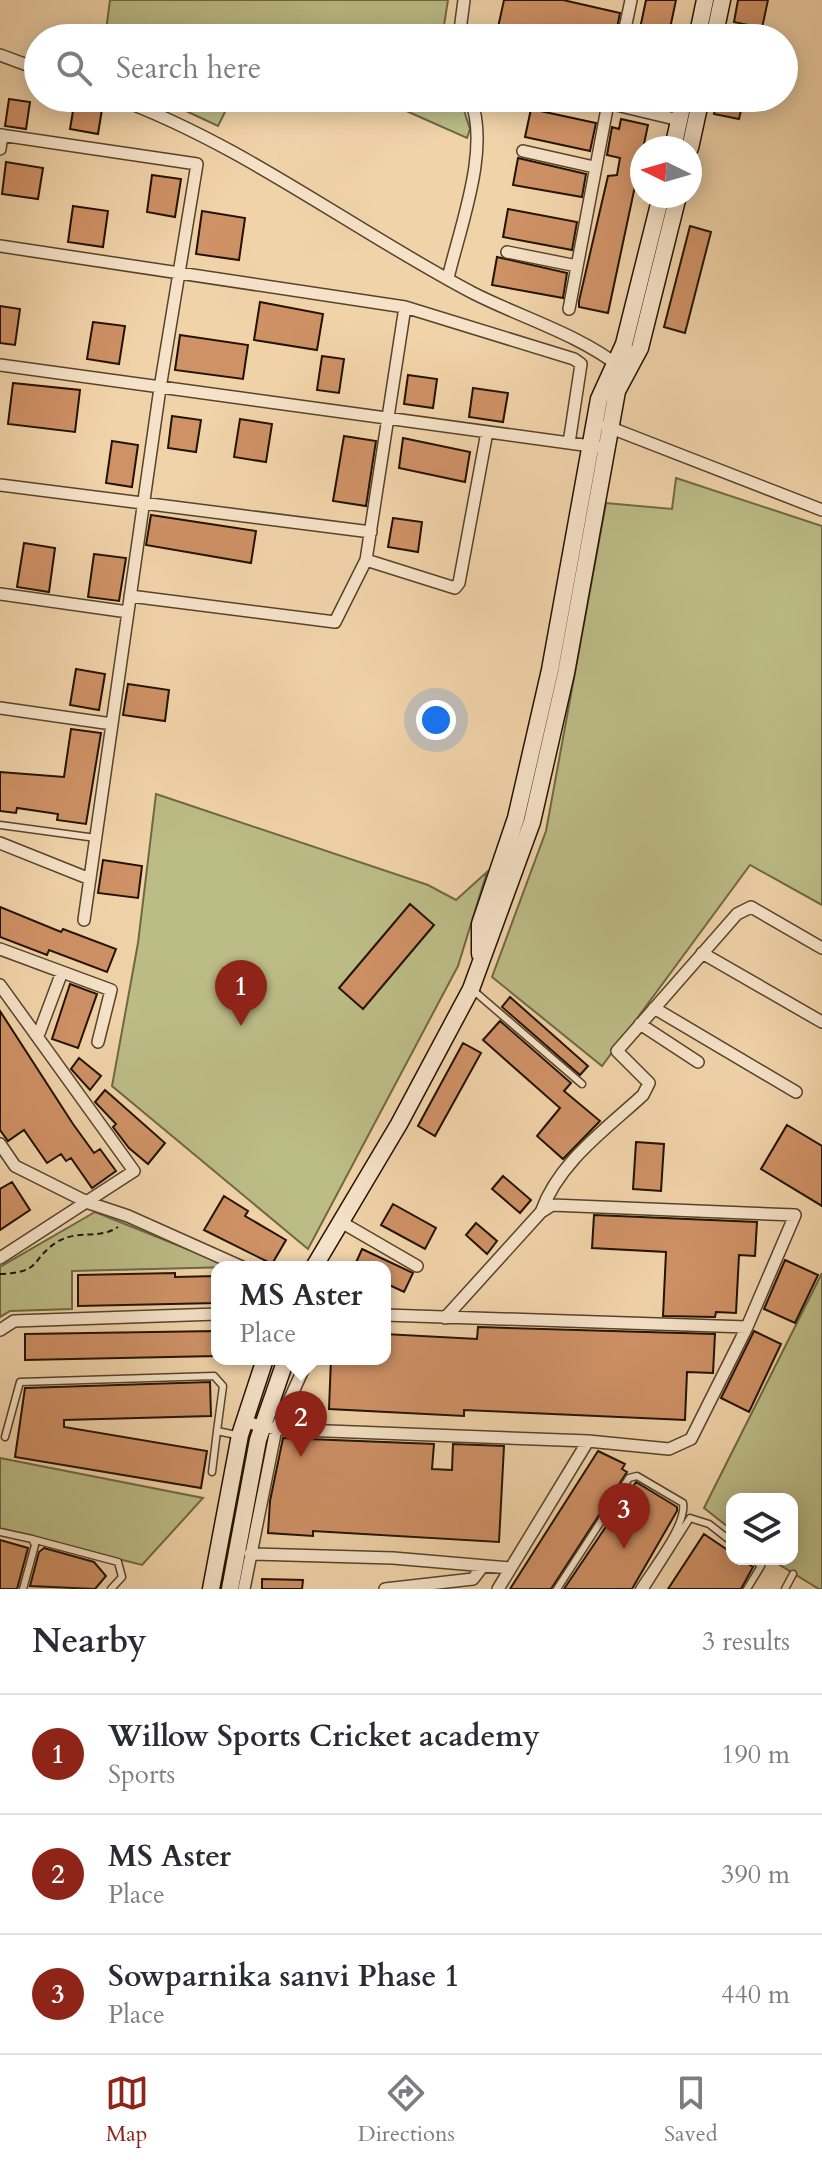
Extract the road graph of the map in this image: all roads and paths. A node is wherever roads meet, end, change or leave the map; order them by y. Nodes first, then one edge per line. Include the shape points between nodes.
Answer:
1 (464, 0) edge
2 (631, 0) edge
3 (705, 0) edge
4 (722, 0) edge
5 (461, 24) edge
6 (626, 24) edge
7 (700, 24) edge
8 (717, 24) edge
9 (0, 55) edge
10 (24, 64) edge
11 (154, 112) edge
12 (476, 112) edge
13 (606, 112) edge
14 (650, 112) edge
15 (681, 112) edge
16 (698, 112) edge
17 (679, 120) junction
18 (1, 135) edge
19 (676, 136) edge
20 (693, 136) edge
21 (0, 149) edge
22 (523, 151) dead end
23 (594, 167) junction
24 (658, 208) edge
25 (675, 208) edge
26 (0, 246) edge
27 (507, 252) dead end
28 (577, 266) junction
29 (179, 273) junction
30 (448, 278) junction
31 (405, 307) junction
32 (569, 309) dead end
33 (0, 365) edge
34 (621, 368) junction
35 (160, 388) junction
36 (388, 419) junction
37 (603, 425) junction
38 (487, 432) junction
39 (569, 443) junction
40 (599, 447) junction
41 (0, 485) edge
42 (144, 502) junction
43 (822, 510) edge
44 (371, 532) junction
45 (366, 560) junction
46 (0, 594) edge
47 (130, 596) junction
48 (128, 612) junction
49 (0, 708) edge
50 (112, 724) junction
51 (0, 825) edge
52 (96, 838) junction
53 (0, 843) edge
54 (90, 879) junction
55 (84, 920) dead end
56 (822, 948) edge
57 (0, 949) edge
58 (702, 953) junction
59 (62, 972) junction
60 (0, 985) edge
61 (471, 989) junction
62 (654, 1008) junction
63 (822, 1022) edge
64 (640, 1024) junction
65 (38, 1036) junction
66 (98, 1042) dead end
67 (698, 1062) dead end
68 (582, 1084) dead end
69 (796, 1092) dead end
70 (0, 1144) edge
71 (89, 1203) junction
72 (541, 1212) junction
73 (128, 1216) junction
74 (341, 1222) junction
75 (0, 1258) edge
76 (229, 1261) edge
77 (318, 1261) edge
78 (417, 1266) dead end
79 (0, 1274) edge
80 (211, 1314) edge
81 (391, 1315) edge
82 (445, 1318) junction
83 (747, 1327) junction
84 (0, 1330) edge
85 (263, 1365) edge
86 (285, 1365) edge
87 (305, 1365) edge
88 (242, 1428) junction
89 (269, 1428) junction
90 (217, 1431) junction
91 (5, 1437) dead end
92 (588, 1441) junction
93 (212, 1472) dead end
94 (0, 1532) edge
95 (726, 1537) edge
96 (32, 1539) junction
97 (250, 1554) junction
98 (760, 1565) edge
99 (483, 1566) junction
100 (510, 1568) junction
101 (793, 1574) dead end
102 (23, 1589) edge
103 (111, 1589) edge
104 (211, 1589) edge
105 (230, 1589) edge
106 (244, 1589) edge
107 (385, 1589) edge
108 (498, 1589) edge
109 (557, 1589) edge
110 (639, 1589) edge
111 (645, 1589) edge
112 (747, 1589) edge
113 (785, 1589) edge

1 - 5 street
2 - 6 street
3 - 7 street
4 - 8 street
9 - 10 street
11 - 30 street
12 - 30 street via 477,151
13 - 23 street
14 - 17 street
15 - 17 street
16 - 20 street
17 - 19 street
18 - 21 street
18 - 29 street via 197,164
22 - 23 street
23 - 28 street
24 - 34 street
25 - 34 street via 640,348
26 - 29 street
27 - 28 street
28 - 32 street
29 - 31 street
29 - 35 street
30 - 34 street
31 - 36 street
31 - 39 street via 581,364
33 - 35 street
34 - 37 street
35 - 36 street
35 - 42 street
36 - 38 street
36 - 44 street
37 - 40 street
37 - 43 street
38 - 39 street
38 - 45 street via 455,588
39 - 40 street
40 - 61 street via 566,673 532,822
41 - 42 street
42 - 44 street
42 - 47 street
44 - 45 street
45 - 47 street via 335,622
46 - 48 street
47 - 48 street
48 - 50 street
49 - 50 street
50 - 52 street
51 - 52 lane
52 - 54 street
53 - 54 street
54 - 55 street
56 - 58 street via 751,907 737,914
57 - 59 street
58 - 62 street
58 - 63 street
59 - 65 street
59 - 66 street via 111,990
60 - 65 street
61 - 68 lane
61 - 74 street
62 - 64 street
62 - 69 street
64 - 67 street
64 - 72 street via 617,1051 649,1083 643,1095 575,1157 549,1189
65 - 71 street via 134,1171
70 - 71 street via 15,1166
71 - 73 street
71 - 75 street
72 - 82 street
72 - 83 street via 560,1205 795,1215
73 - 76 street
73 - 79 path via 111,1232 82,1232 57,1242 22,1274
74 - 77 street
74 - 78 street
80 - 84 street via 14,1321
81 - 82 street
82 - 83 street
83 - 92 street via 691,1439 669,1449
85 - 88 street
86 - 89 street
87 - 89 street
88 - 89 street
88 - 90 lane
88 - 104 street
89 - 92 street
89 - 97 street
89 - 105 street via 234,1550
90 - 91 lane via 223,1386 214,1376 199,1376 20,1382
90 - 93 lane
92 - 100 street
94 - 96 lane
95 - 111 lane via 690,1518
96 - 102 lane via 35,1545
96 - 103 lane via 118,1562 122,1577
97 - 99 street
97 - 106 street
98 - 112 lane
99 - 100 street
99 - 107 street via 473,1579
100 - 108 street
101 - 113 lane
109 - 110 lane via 629,1478 637,1476 683,1503 684,1509 681,1523

